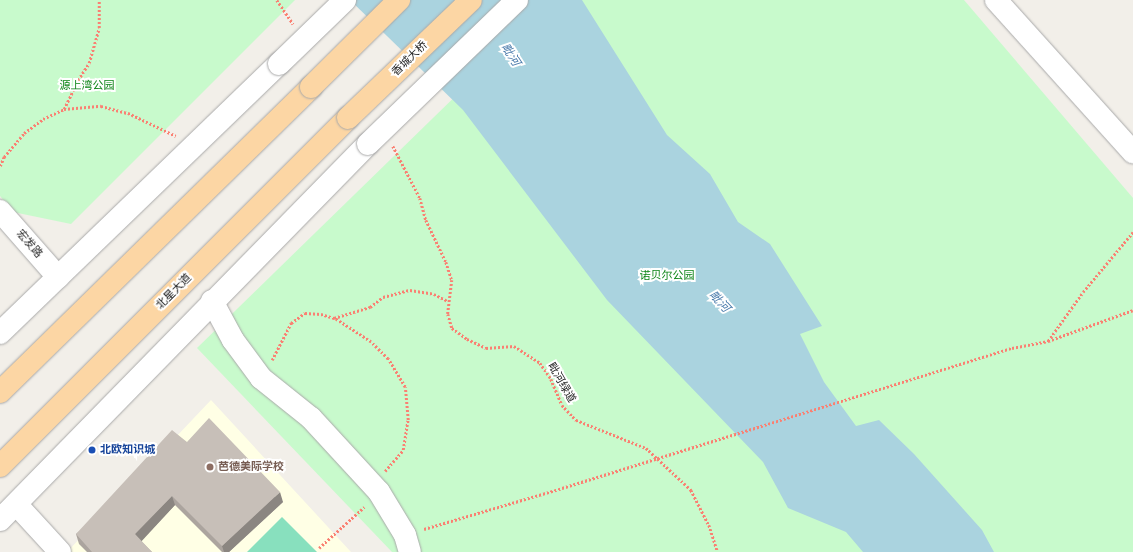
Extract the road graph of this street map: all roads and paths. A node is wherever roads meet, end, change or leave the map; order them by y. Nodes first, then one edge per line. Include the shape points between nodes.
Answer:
1 (99, 0) edge
2 (345, 0) edge
3 (399, 0) edge
4 (471, 0) edge
5 (517, 0) edge
6 (996, 0) edge
7 (64, 109) junction
8 (348, 118) joint
9 (195, 145) junction
10 (396, 151) dead end
11 (1133, 152) edge
12 (0, 166) edge
13 (0, 211) edge
14 (1133, 232) edge
15 (58, 277) junction
16 (448, 301) junction
17 (212, 302) junction
18 (1133, 310) edge
19 (334, 318) junction
20 (0, 333) edge
21 (1048, 341) junction
22 (261, 378) junction
23 (0, 392) edge
24 (0, 466) edge
25 (376, 489) junction
26 (16, 504) junction
27 (0, 520) edge
28 (408, 544) edge
29 (319, 548) dead end
30 (60, 552) edge
31 (718, 552) edge

1 - 7 path via 99,28 89,63
2 - 9 street, bridge
3 - 23 main road, bridge
4 - 8 main road, 香城大桥, bridge
5 - 17 street, bridge via 368,144
6 - 11 street
7 - 9 path via 102,106 128,113
7 - 12 path via 43,119 24,133 4,157
8 - 24 main road, 北星大道
9 - 15 street
10 - 16 path, 毗河绿道 via 446,262 452,280
13 - 15 street, 宏发路
14 - 21 path via 1083,292
15 - 20 street
16 - 19 path via 434,294 410,290 383,296 370,307
16 - 31 path, 毗河绿道 via 452,328 486,348 514,346 540,363 551,379 562,405 576,420 646,448 670,470 691,490 709,525
17 - 22 street via 232,340
17 - 26 street
18 - 21 path
19 - 22 path via 305,313 291,323
19 - 25 path via 371,342 388,359 405,386 408,420 403,450
21 - 28 path, bridge via 1012,348 562,488
22 - 25 street via 311,418
25 - 28 street
25 - 29 path
26 - 27 street
26 - 30 street

